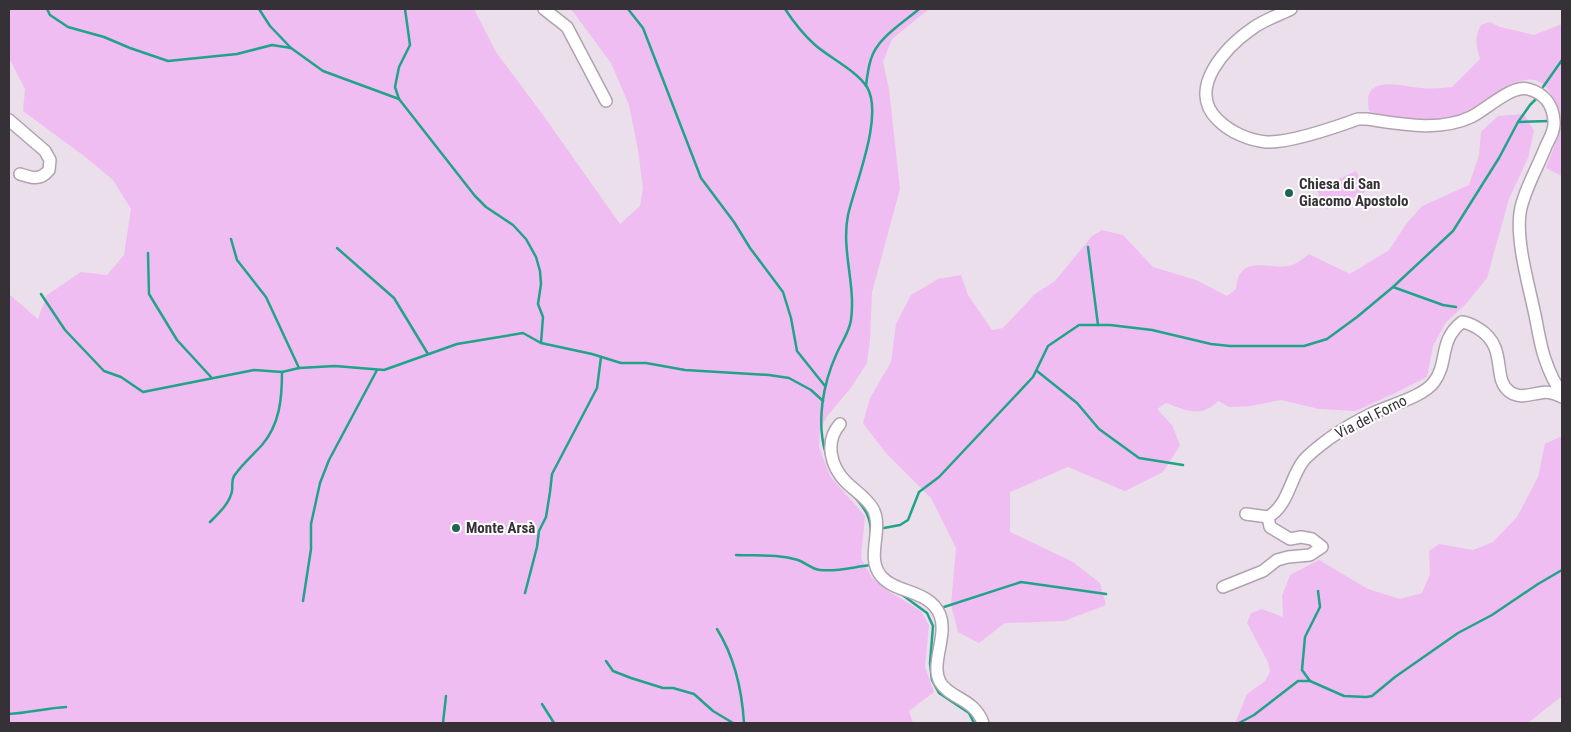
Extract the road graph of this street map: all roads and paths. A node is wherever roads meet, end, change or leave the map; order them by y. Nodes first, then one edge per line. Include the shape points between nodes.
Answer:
1 (544, 9) edge
2 (1291, 9) edge
3 (606, 101) dead end
4 (9, 120) edge
5 (20, 174) dead end
6 (1562, 392) edge
7 (1562, 397) edge
8 (840, 424) dead end
9 (1246, 514) dead end
10 (1268, 517) junction
11 (1223, 587) dead end
12 (983, 723) edge

1 - 3 street via 567,27
2 - 6 street via 1254,27 1219,60 1210,75 1206,89 1209,109 1233,132 1266,142 1287,140 1358,119 1452,125 1521,88 1541,94 1547,100 1554,116 1553,131 1524,200 1520,229 1544,358
4 - 5 street via 45,151 50,160 49,170 40,177
7 - 10 street, Via del Forno via 1542,392 1524,396 1511,393 1504,387 1497,351 1491,339 1469,323 1462,322 1447,340 1440,370 1433,383 1423,392 1373,413 1331,438 1304,460 1283,501
8 - 12 street via 832,438 831,456 845,482 875,512 878,571 885,580 934,605 942,630 936,670 938,679 946,689 973,707
9 - 10 street
10 - 11 street via 1270,527 1290,539 1312,540 1322,547 1310,555 1277,560 1263,570

